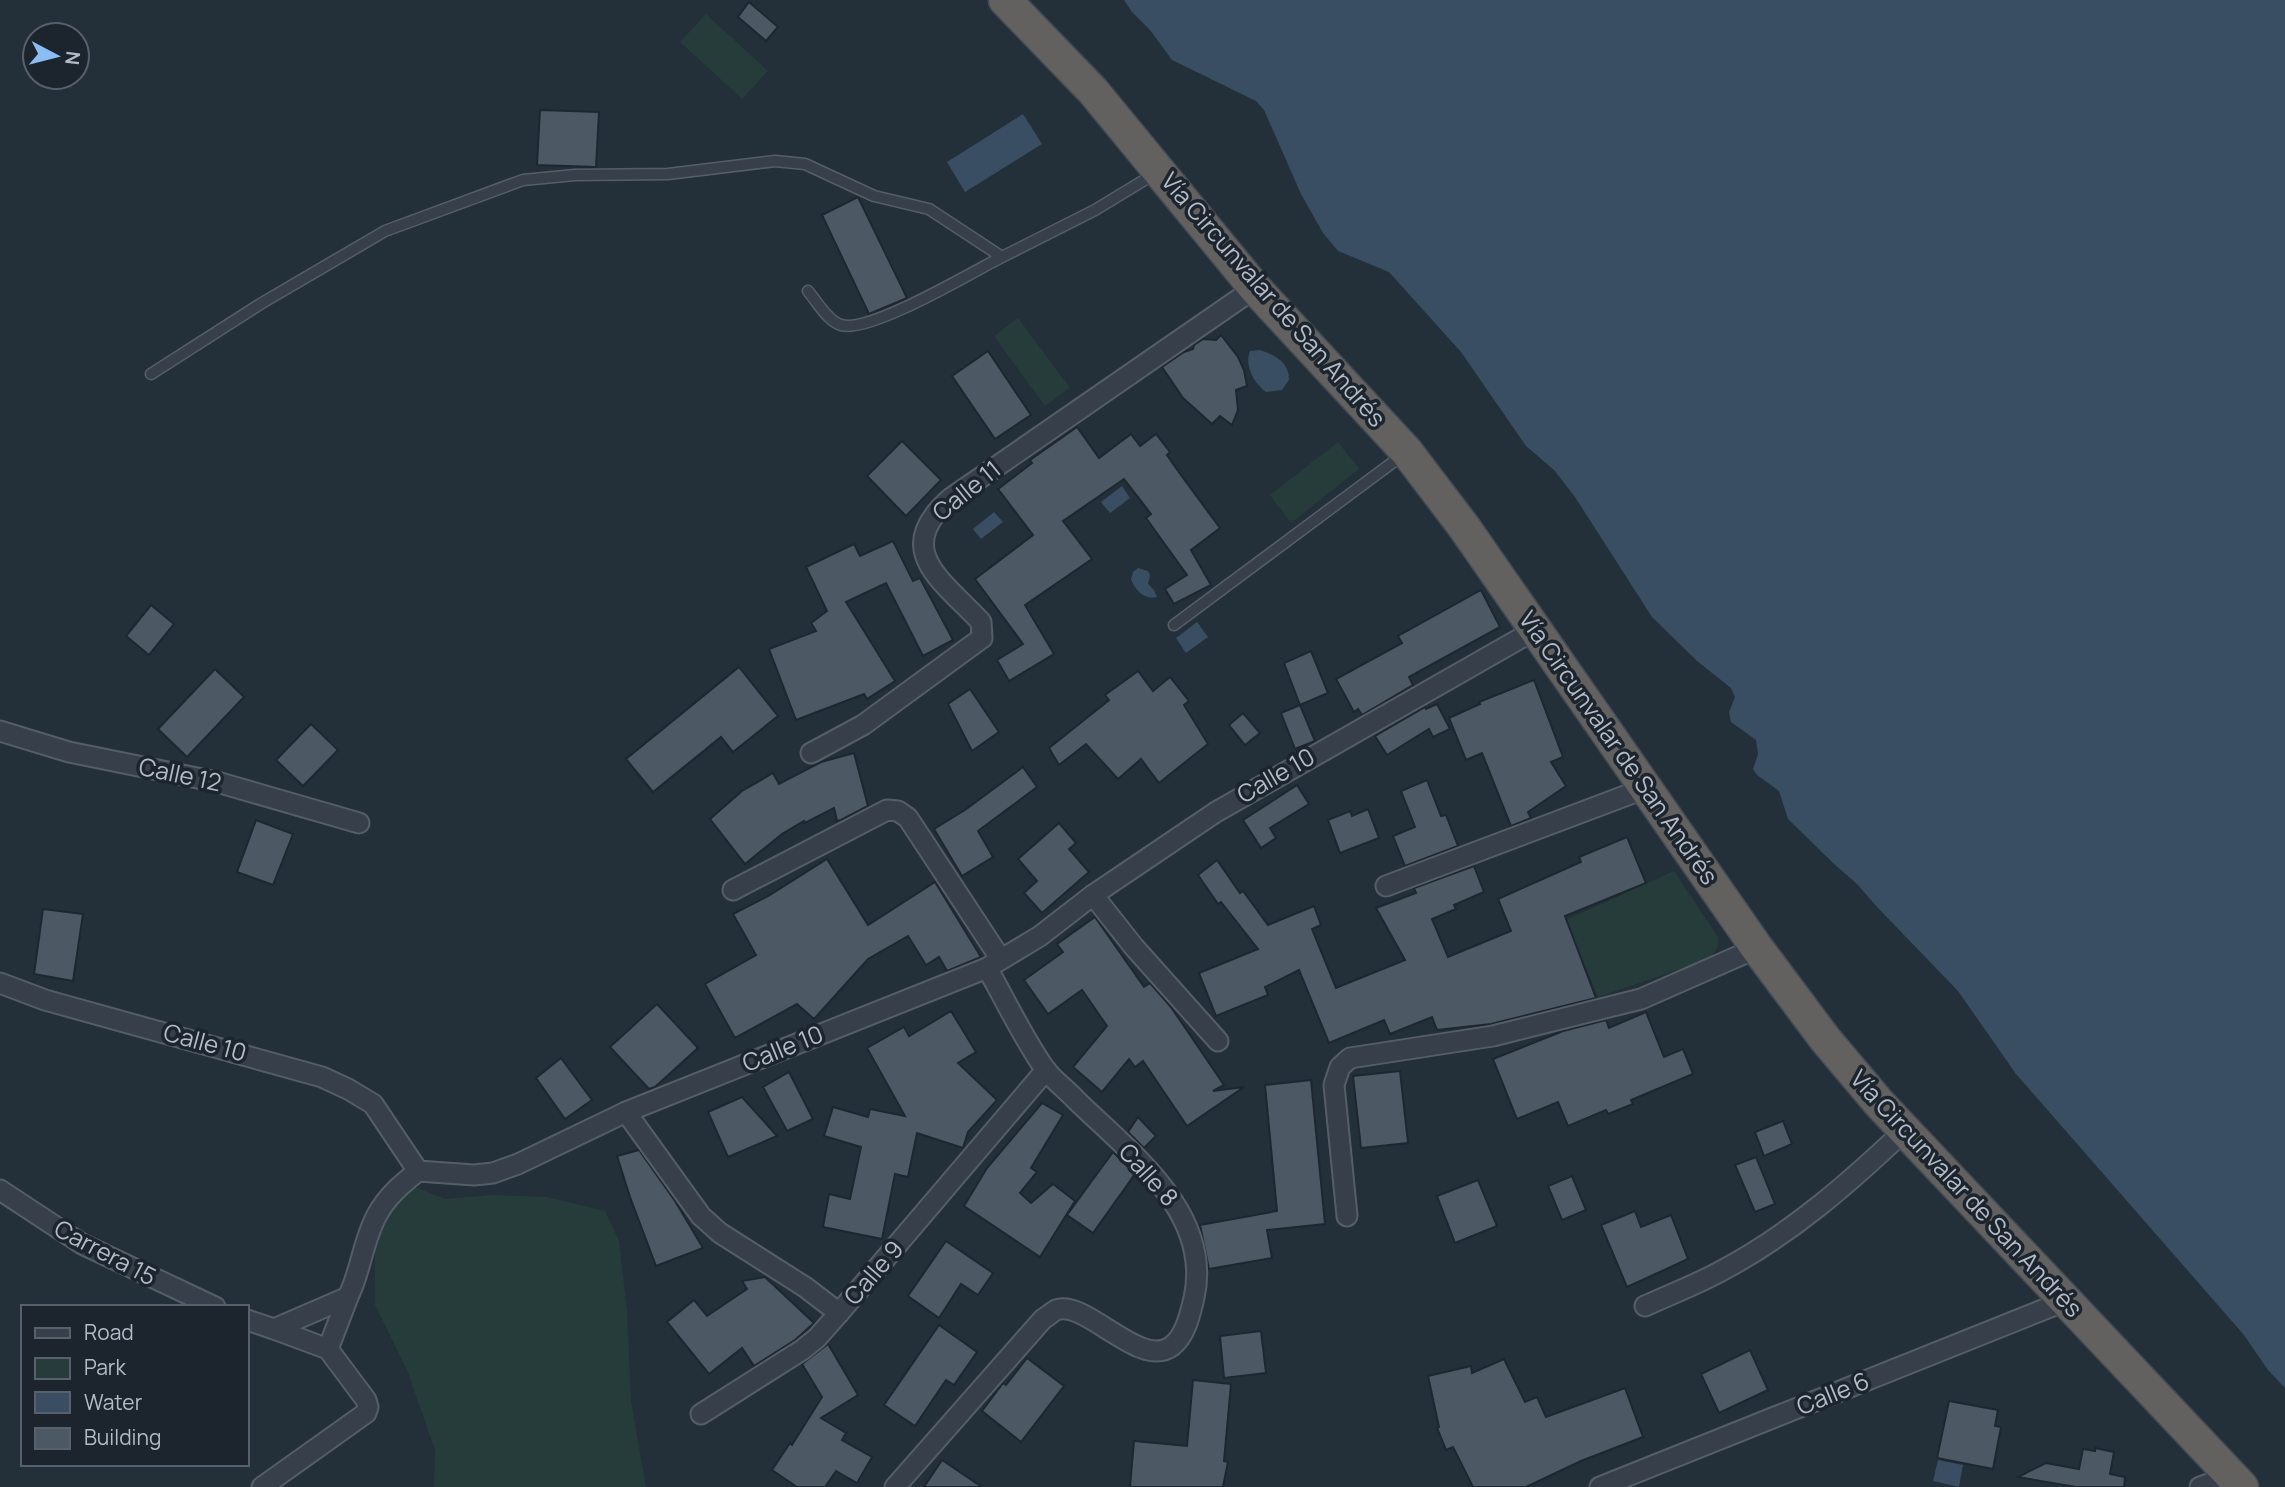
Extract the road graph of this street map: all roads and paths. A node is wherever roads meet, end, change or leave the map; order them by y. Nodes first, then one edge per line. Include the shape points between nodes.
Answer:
1 (1005, 0) edge
2 (1159, 171) junction
3 (1002, 257) junction
4 (1255, 288) junction
5 (808, 291) dead end
6 (151, 374) dead end
7 (1407, 452) junction
8 (1174, 625) dead end
9 (1535, 630) junction
10 (0, 731) edge
11 (811, 753) dead end
12 (1646, 788) junction
13 (359, 823) dead end
14 (1386, 886) dead end
15 (733, 890) dead end
16 (1093, 895) junction
17 (1757, 948) junction
18 (994, 963) junction
19 (0, 984) edge
20 (1218, 1041) dead end
21 (1046, 1070) junction
22 (626, 1112) junction
23 (1905, 1130) junction
24 (418, 1171) junction
25 (0, 1190) edge
26 (1347, 1216) dead end
27 (348, 1297) junction
28 (2065, 1301) junction
29 (211, 1305) edge
30 (1645, 1306) dead end
31 (839, 1313) junction
32 (248, 1320) edge
33 (274, 1329) junction
34 (328, 1349) junction
35 (701, 1414) dead end
36 (2237, 1481) edge
37 (262, 1487) edge
38 (895, 1487) edge
39 (1600, 1487) edge
40 (2200, 1487) edge

1 - 2 highway, Vía Circunvalar de San Andrés via 1093,91
2 - 3 lane
2 - 4 highway, Vía Circunvalar de San Andrés
3 - 5 lane via 884,318 852,326 834,322
3 - 6 lane via 929,209 874,196 790,161 668,174 523,180 386,231
4 - 7 highway, Vía Circunvalar de San Andrés
4 - 11 street, Calle 11 via 937,509 926,525 925,557 981,622 982,638 863,725
7 - 8 lane
7 - 9 highway, Vía Circunvalar de San Andrés
9 - 12 highway, Vía Circunvalar de San Andrés
9 - 16 street, Calle 10 via 1268,780
10 - 13 street, Calle 12 via 69,752 217,782
12 - 14 street
12 - 17 highway, Vía Circunvalar de San Andrés
15 - 18 street, Calle 8 via 887,810 898,811 908,818
16 - 18 street, Calle 10 via 1040,936
16 - 20 street
17 - 23 highway, Vía Circunvalar de San Andrés via 1825,1039
17 - 26 street via 1641,999 1493,1036 1350,1058 1340,1067 1334,1085
18 - 21 street, Calle 8
18 - 22 street, Calle 10
19 - 24 street, Calle 10 via 322,1077 373,1104
21 - 31 street, Calle 9
21 - 38 street, Calle 8 via 1163,1185 1181,1212 1195,1266 1190,1316 1179,1338 1160,1351 1146,1350 1072,1310 1057,1310 1043,1319
22 - 24 street, Calle 10 via 493,1173
22 - 31 street, Calle 9 via 701,1216
23 - 28 highway, Vía Circunvalar de San Andrés
23 - 30 street via 1843,1189 1782,1234 1723,1270
24 - 27 street via 393,1191 376,1215
25 - 29 street, Carrera 15 via 82,1244
27 - 33 street
27 - 34 street
28 - 36 highway, Vía Circunvalar de San Andrés
28 - 39 street, Calle 6
31 - 35 street via 802,1350
32 - 33 street
33 - 34 street
34 - 37 street via 366,1400 366,1413
36 - 40 street

